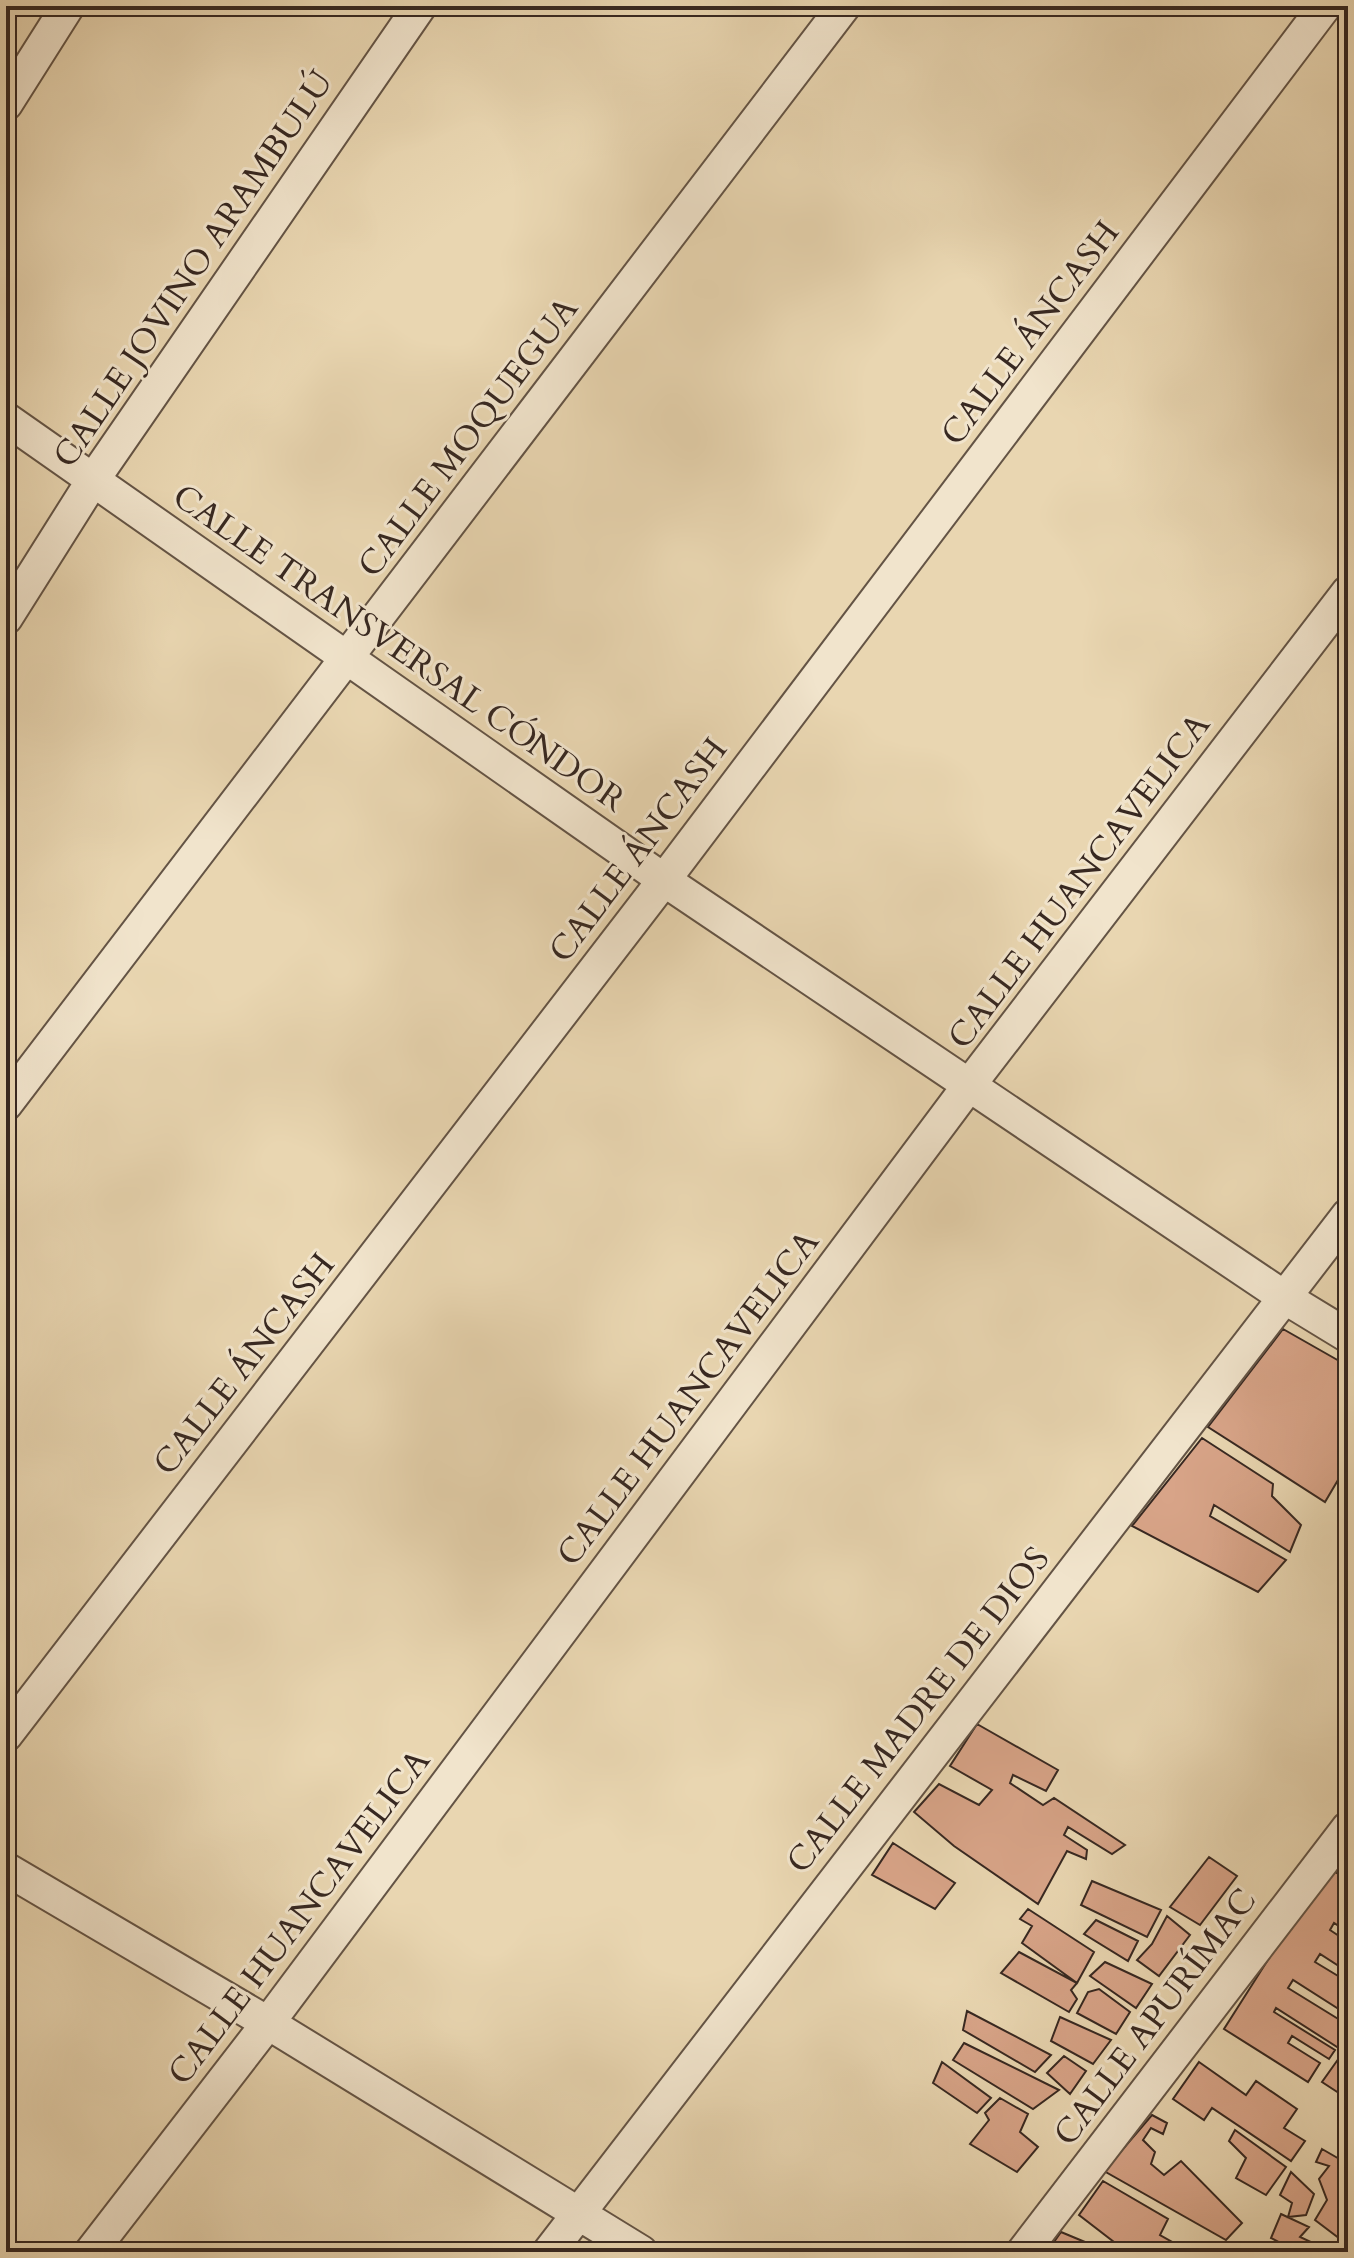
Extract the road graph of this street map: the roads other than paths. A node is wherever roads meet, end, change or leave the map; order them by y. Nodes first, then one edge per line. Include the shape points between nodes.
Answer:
1 (68, 6) edge
2 (420, 6) edge
3 (844, 6) edge
4 (1325, 6) edge
5 (6, 104) edge
6 (6, 419) edge
7 (93, 480) junction
8 (1348, 592) edge
9 (6, 618) edge
10 (348, 657) junction
11 (664, 880) junction
12 (970, 1084) junction
13 (6, 1104) edge
14 (1348, 1215) edge
15 (1284, 1297) junction
16 (1348, 1336) edge
17 (6, 1735) edge
18 (1348, 1828) edge
19 (6, 1869) edge
20 (268, 2023) junction
21 (578, 2214) junction
22 (91, 2252) edge
23 (549, 2252) edge
24 (641, 2252) edge
25 (1023, 2252) edge

1 - 5 street
2 - 7 street, CALLE JOVINO ARAMBULÚ
3 - 10 street, CALLE MOQUEGUA
4 - 11 street, CALLE ÁNCASH
6 - 7 street, CALLE TRANSVERSAL CÓNDOR
7 - 9 street, CALLE JOVINO ARAMBULÚ
7 - 10 street, CALLE TRANSVERSAL CÓNDOR
8 - 12 street, CALLE HUANCAVELICA
10 - 11 street, CALLE TRANSVERSAL CÓNDOR
10 - 13 street, CALLE MOQUEGUA
11 - 12 street, CALLE TRANSVERSAL CÓNDOR
11 - 17 street, CALLE ÁNCASH
12 - 15 street, CALLE TRANSVERSAL CÓNDOR
12 - 20 street, CALLE HUANCAVELICA
14 - 15 street, CALLE MADRE DE DIOS
15 - 16 street, CALLE TRANSVERSAL CÓNDOR
15 - 21 street, CALLE MADRE DE DIOS
18 - 25 street, CALLE APURÍMAC
19 - 20 street
20 - 21 street
20 - 22 street, CALLE HUANCAVELICA
21 - 23 street, CALLE MADRE DE DIOS
21 - 24 street

